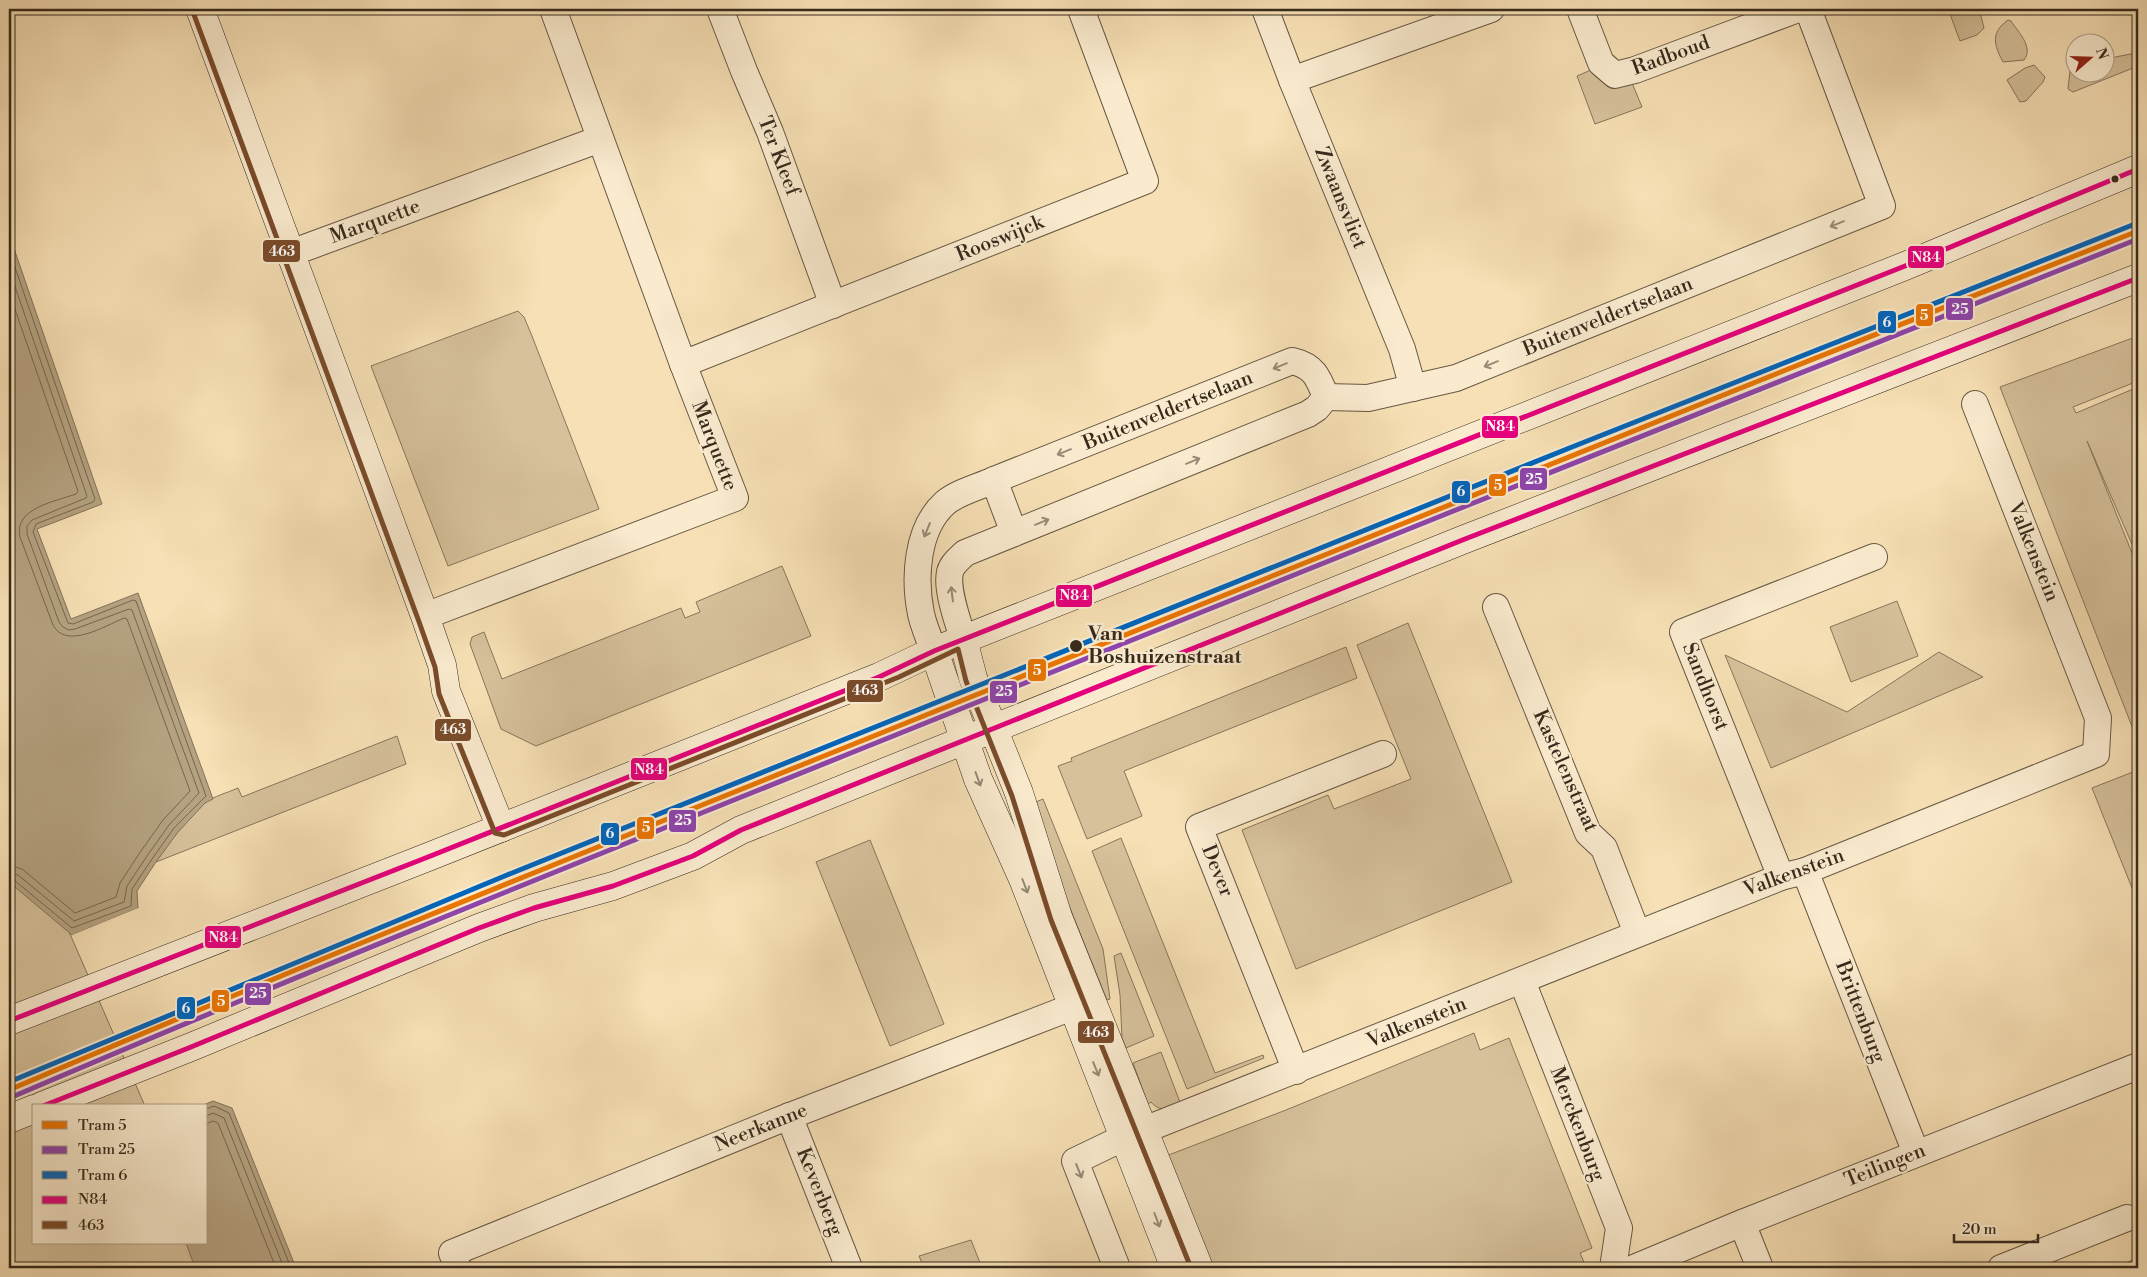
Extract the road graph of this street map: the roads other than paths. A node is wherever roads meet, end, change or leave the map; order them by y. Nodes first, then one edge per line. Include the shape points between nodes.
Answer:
1 (200, 9) edge
2 (553, 9) edge
3 (720, 9) edge
4 (1081, 9) edge
5 (1265, 9) edge
6 (1491, 9) edge
7 (1580, 9) edge
8 (1798, 9) edge
9 (1808, 9) edge
10 (1292, 80) junction
11 (600, 139) junction
12 (2138, 169) edge
13 (291, 252) junction
14 (2138, 278) edge
15 (833, 305) junction
16 (683, 364) junction
17 (1413, 388) junction
18 (1326, 397) junction
19 (1975, 404) dead end
20 (994, 480) junction
21 (1014, 533) junction
22 (1874, 557) dead end
23 (1496, 607) dead end
24 (425, 616) junction
25 (963, 639) junction
26 (934, 651) junction
27 (993, 729) junction
28 (965, 741) junction
29 (1383, 754) dead end
30 (501, 828) junction
31 (1793, 874) junction
32 (1637, 933) junction
33 (1522, 981) junction
34 (1082, 1004) junction
35 (9, 1021) edge
36 (2138, 1066) edge
37 (1296, 1071) junction
38 (47, 1104) edge
39 (32, 1110) edge
40 (789, 1116) junction
41 (9, 1119) edge
42 (1134, 1134) junction
43 (1916, 1154) junction
44 (2127, 1218) dead end
45 (1742, 1223) junction
46 (455, 1261) edge
47 (849, 1268) edge
48 (1117, 1268) edge
49 (1175, 1268) edge
50 (1199, 1268) edge
51 (1613, 1268) edge
52 (1634, 1268) edge
53 (1760, 1268) edge
54 (2001, 1268) edge

1 - 13 main road
2 - 11 street, Marquette
3 - 15 street, Ter Kleef via 770,132
4 - 15 street, Rooswijck via 1145,181
5 - 10 street, Zwaansvliet
6 - 10 street
7 - 8 street, Radboud via 1601,63 1615,75
9 -> 17 street, Buitenveldertselaan via 1882,206 1456,378
10 - 17 street, Zwaansvliet via 1402,349
11 - 13 street, Marquette
11 - 16 street, Marquette
12 - 25 main road via 1905,266
13 - 24 main road
14 - 27 main road via 1465,539
15 - 16 street, Rooswijck
16 - 24 street, Marquette via 735,498
17 - 18 street, Buitenveldertselaan via 1368,398
18 -> 20 street, Buitenveldertselaan via 1314,372 1304,364 1292,361
21 -> 18 street via 1308,414
19 - 31 street, Valkenstein via 2098,718 2096,754
20 - 21 street
20 -> 26 street, Buitenveldertselaan via 946,502 930,521 922,542 917,588
25 -> 21 street via 951,588 950,573 954,564 965,553
22 - 31 street, Sandhorst via 1683,632
23 - 32 street, Kastelenstraat via 1588,834 1604,848
24 - 30 main road via 442,665 446,691
25 - 26 main road
25 - 27 main road via 973,678
26 - 28 main road
26 - 30 main road via 896,670
27 - 28 main road
27 - 34 main road via 1019,793
28 -> 34 main road via 980,786
28 - 38 main road via 741,830 692,856 613,886 534,908 479,928
29 - 37 street, Dever via 1199,827
30 - 35 main road
31 - 32 street, Valkenstein
31 - 43 street, Brittenburg
32 - 33 street, Valkenstein
33 - 37 street, Valkenstein
33 - 51 street, Merckenburg via 1619,1228
34 - 40 street, Neerkanne
34 - 42 main road
36 - 43 street, Teilingen
37 - 42 street, Valkenstein
39 - 41 main road
40 - 46 street, Neerkanne
40 - 47 street, Keverberg
42 -> 48 street via 1074,1161
42 -> 49 main road
42 - 50 main road
43 - 45 street, Teilingen
44 - 54 street
45 - 52 street, Teilingen
45 - 53 street

